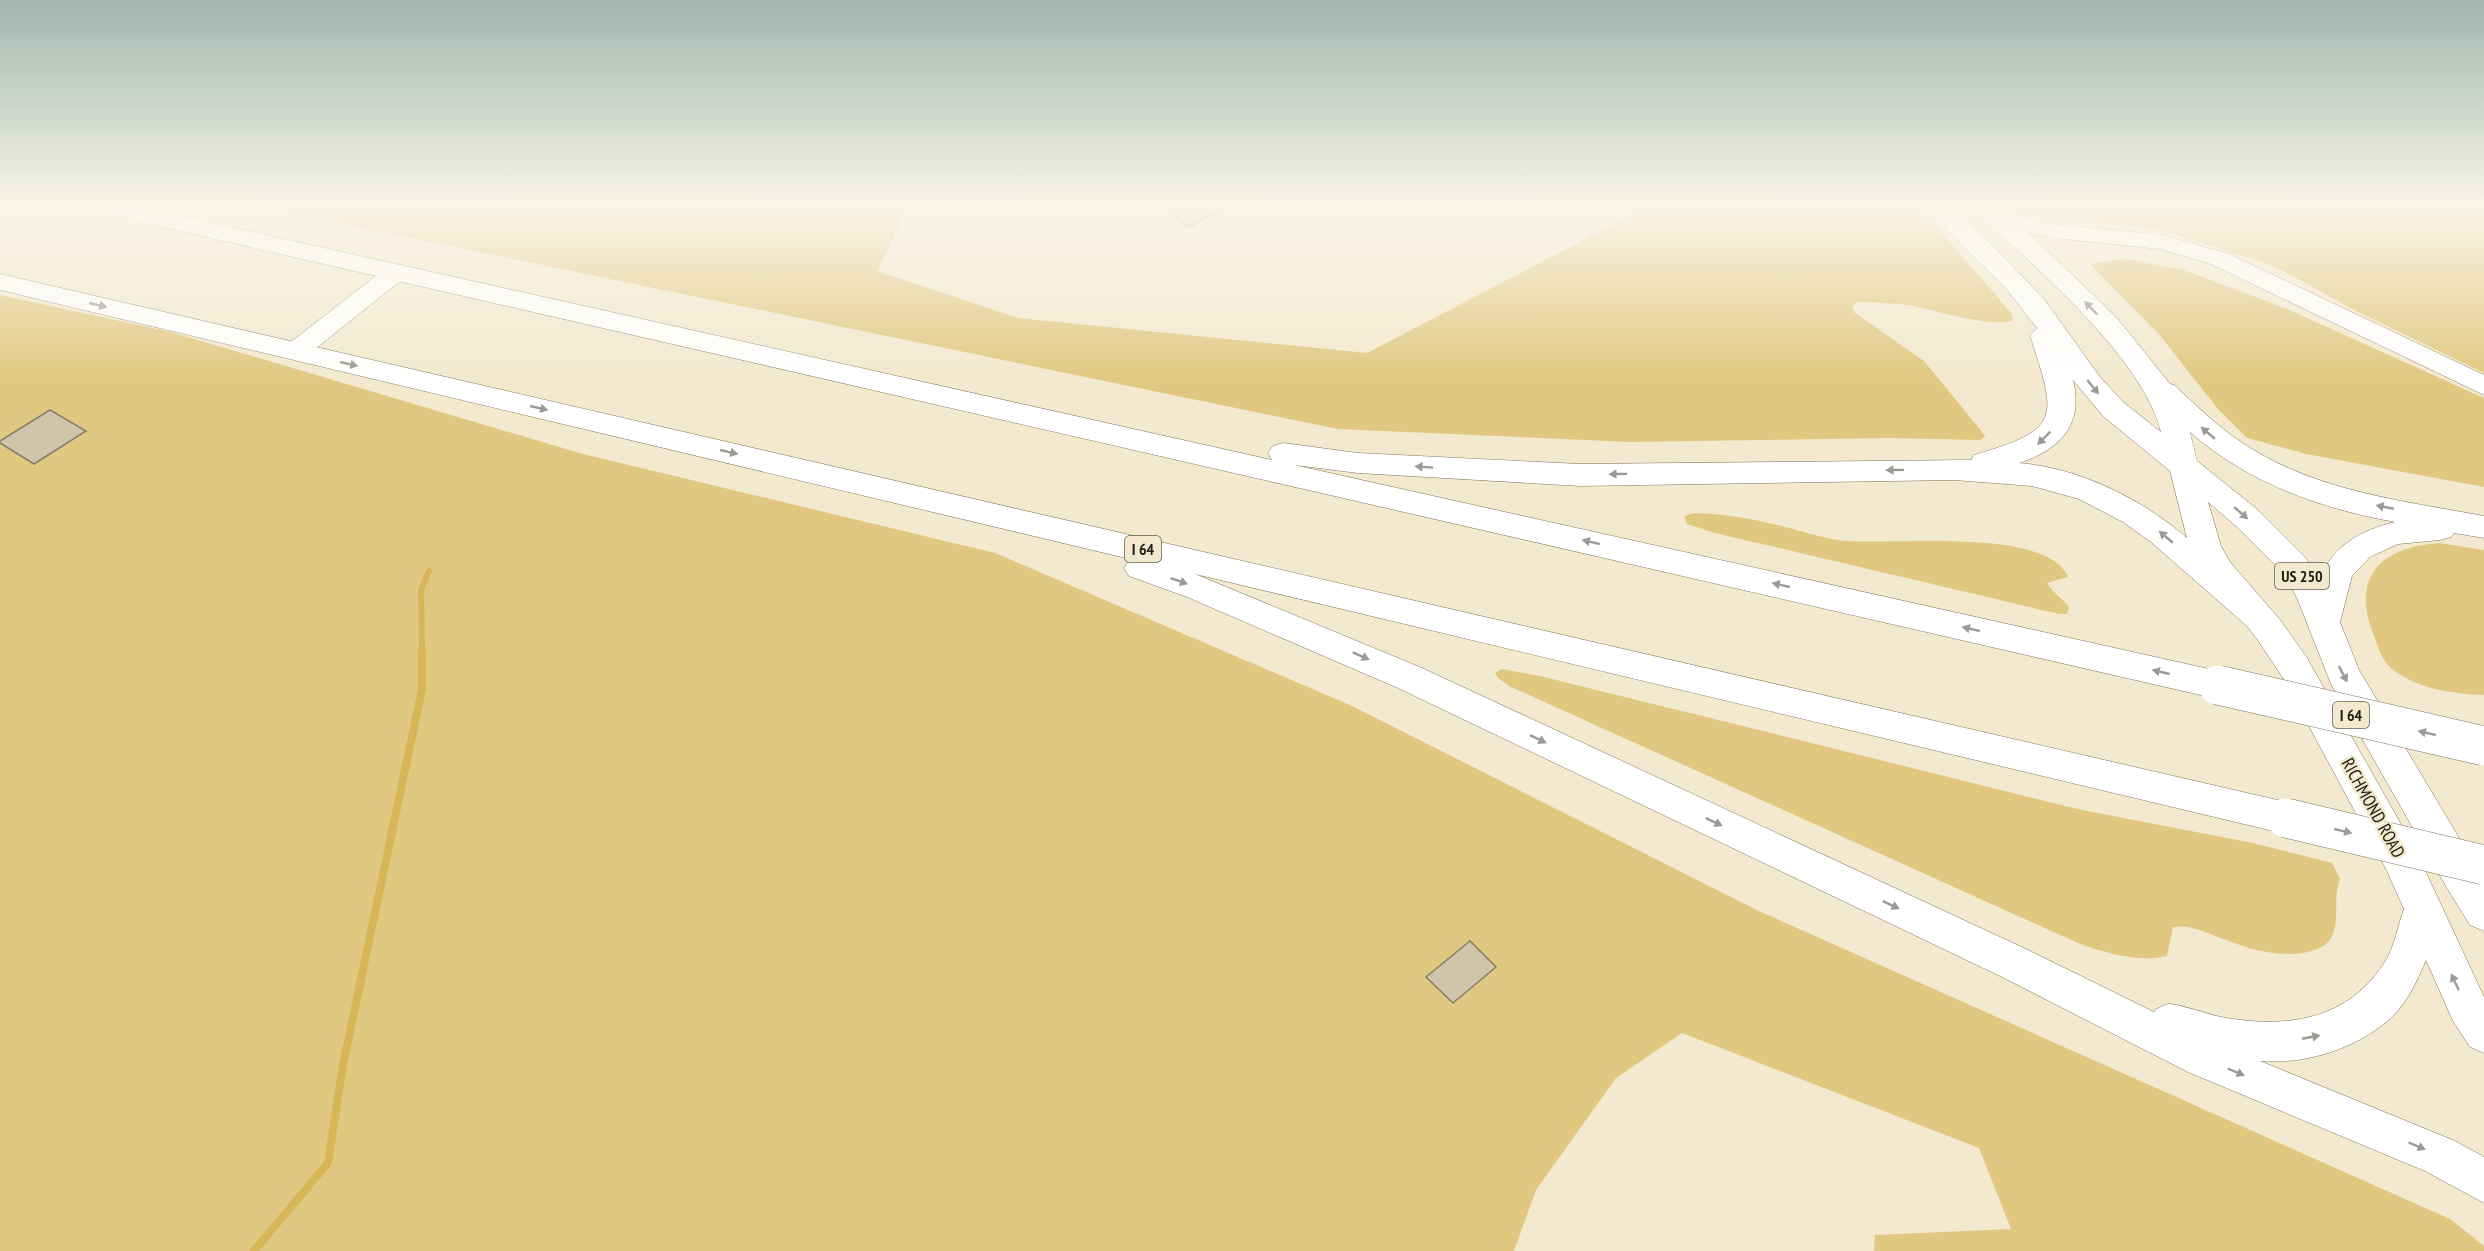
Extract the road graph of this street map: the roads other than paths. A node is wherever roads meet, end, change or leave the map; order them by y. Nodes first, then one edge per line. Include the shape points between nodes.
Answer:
1 (357, 264) edge
2 (1998, 264) edge
3 (2047, 264) edge
4 (2232, 264) edge
5 (395, 273) junction
6 (0, 282) edge
7 (2035, 305) junction
8 (296, 351) junction
9 (2156, 385) junction
10 (2484, 386) edge
11 (1003, 409) junction
12 (2184, 467) junction
13 (801, 469) junction
14 (1954, 469) junction
15 (2484, 529) edge
16 (2258, 617) junction
17 (2323, 623) junction
18 (2484, 746) edge
19 (2484, 865) edge
20 (2423, 908) junction
21 (2484, 913) edge
22 (2014, 963) junction
23 (2484, 1033) edge
24 (2484, 1181) edge

1 - 5 highway, I 64
2 - 7 highway, US 250
9 -> 3 highway, RICHMOND ROAD via 2107,324
4 - 10 street
5 - 8 street
5 - 11 highway, I 64
6 -> 8 highway, I 64
7 -> 12 highway, US 250 via 2099,394
7 -> 14 highway via 2061,391 2058,421 2044,439 2027,451
8 -> 13 highway, I 64
9 - 12 highway, RICHMOND ROAD via 2171,415
15 -> 9 highway via 2331,496 2275,476 2224,445
14 -> 11 highway via 1580,475 1454,470 1297,455 1168,436 1070,414
18 -> 11 highway, I 64, bridge
12 - 16 highway, RICHMOND ROAD via 2206,547 2219,570
12 -> 17 highway, US 250 via 2247,518 2295,566
13 -> 19 highway, I 64, bridge
13 -> 22 highway via 968,521 1128,564 1209,592 1410,678
16 -> 14 highway via 2162,534 2104,498 2047,477
15 - 17 highway via 2420,528 2367,544 2341,567
16 - 20 highway, RICHMOND ROAD via 2295,668 2402,861
17 -> 21 highway, US 250 via 2343,674
22 -> 20 highway via 2215,1037 2256,1043 2300,1039 2339,1029 2373,1006 2399,974
23 -> 20 highway, RICHMOND ROAD via 2467,1007
22 -> 24 highway via 2203,1058 2440,1155

